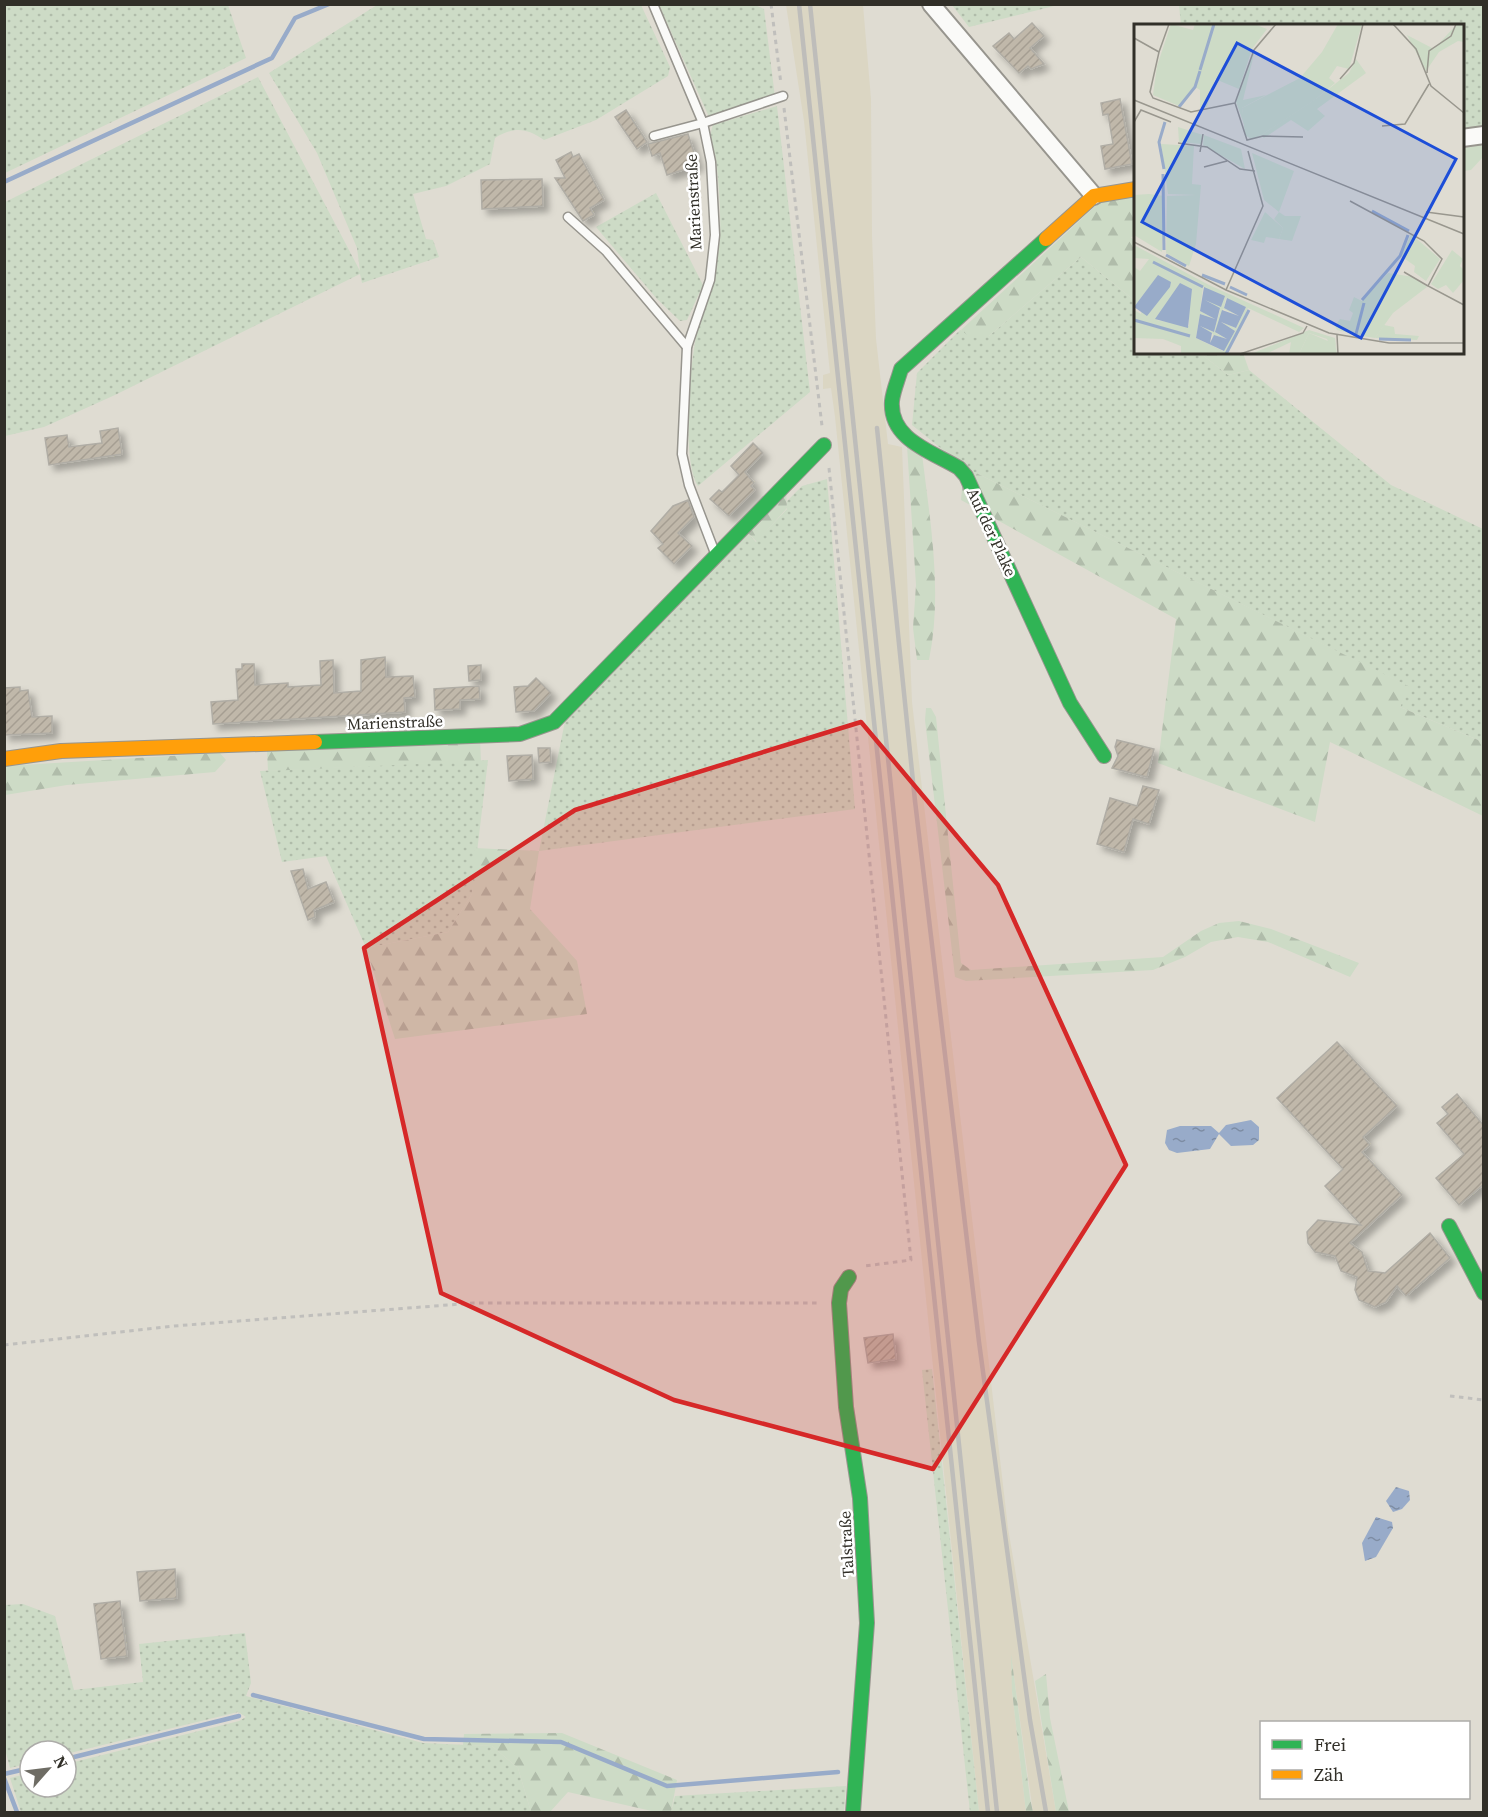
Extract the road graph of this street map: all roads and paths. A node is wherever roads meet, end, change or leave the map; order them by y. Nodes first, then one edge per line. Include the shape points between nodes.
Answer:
1 (653, 4) edge
2 (771, 4) edge
3 (931, 4) edge
4 (783, 96) junction
5 (703, 123) junction
6 (1484, 135) edge
7 (654, 136) dead end
8 (1464, 138) edge
9 (1134, 189) edge
10 (1094, 196) junction
11 (568, 217) dead end
12 (687, 347) junction
13 (824, 445) junction
14 (716, 557) junction
15 (1104, 756) dead end
16 (4, 759) edge
17 (1449, 1226) dead end
18 (849, 1277) joint
19 (1484, 1293) edge
20 (839, 1303) junction
21 (4, 1345) edge
22 (1450, 1396) dead end
23 (1484, 1400) edge
24 (853, 1812) edge

1 - 5 lane, Marienstraße
2 - 4 path
3 - 10 street
4 - 5 lane
4 - 13 path
5 - 7 lane
5 - 12 lane, Marienstraße via 711,162 715,235 710,280
6 - 8 street
9 - 10 street
10 - 15 street, Auf der Plake via 901,369 892,402 902,434 961,470 975,491 1070,703
11 - 12 lane via 606,251
12 - 14 lane, Marienstraße via 682,454 689,485
13 - 14 street, Marienstraße
13 - 18 path via 832,479 911,1260 867,1265
14 - 16 street, Marienstraße via 554,722 520,734 61,751
17 - 19 street
18 - 20 street, Talstraße via 841,1289
20 - 21 path via 474,1303 174,1326
20 - 24 street, Talstraße via 846,1407 860,1498 867,1623
22 - 23 path

